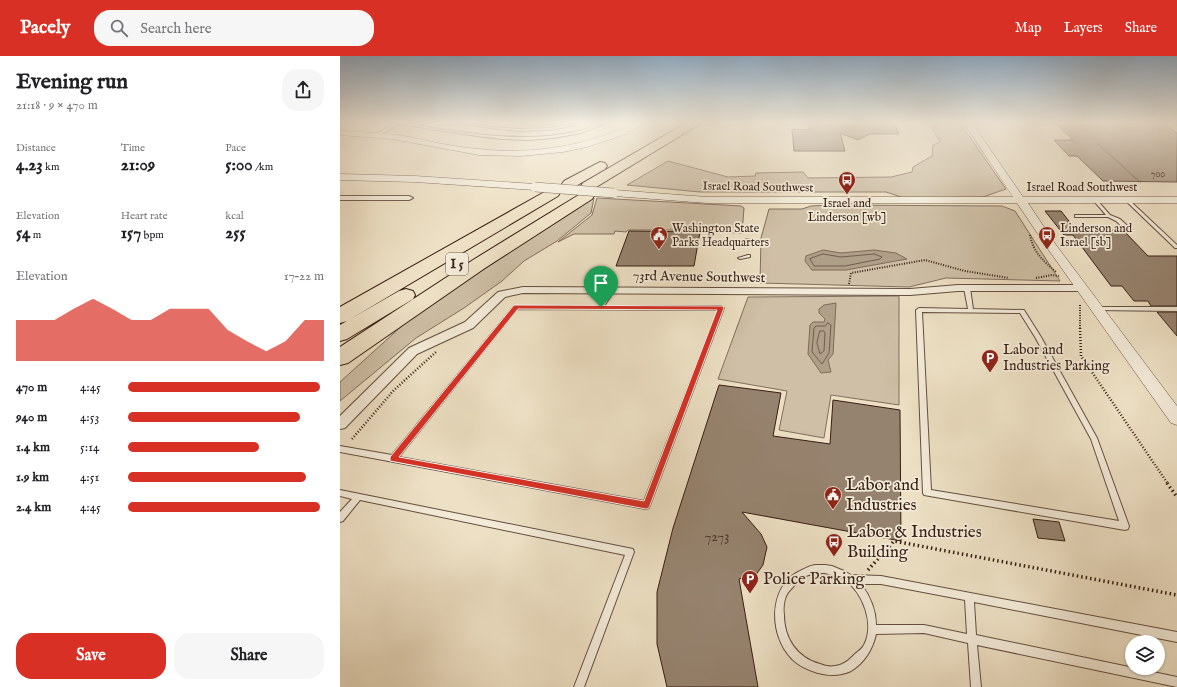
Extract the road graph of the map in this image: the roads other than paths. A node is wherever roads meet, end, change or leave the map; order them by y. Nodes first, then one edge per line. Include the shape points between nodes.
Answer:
1 (487, 152) edge
2 (538, 152) edge
3 (636, 152) edge
4 (646, 152) edge
5 (650, 152) edge
6 (988, 152) edge
7 (340, 177) edge
8 (584, 190) junction
9 (553, 193) dead end
10 (536, 195) junction
11 (340, 198) edge
12 (409, 198) dead end
13 (1021, 200) junction
14 (1095, 200) junction
15 (1127, 200) junction
16 (1177, 200) edge
17 (1076, 216) dead end
18 (1109, 216) junction
19 (1130, 231) dead end
20 (748, 240) dead end
21 (740, 242) dead end
22 (1177, 247) edge
23 (748, 256) dead end
24 (740, 258) dead end
25 (967, 288) junction
26 (1082, 288) junction
27 (612, 290) junction
28 (340, 305) edge
29 (601, 307) junction
30 (1097, 309) junction
31 (1177, 309) edge
32 (971, 310) junction
33 (340, 316) edge
34 (340, 334) edge
35 (340, 357) edge
36 (1171, 402) edge
37 (1177, 418) edge
38 (340, 424) edge
39 (340, 449) edge
40 (393, 459) junction
41 (340, 493) edge
42 (358, 497) junction
43 (340, 518) edge
44 (851, 579) junction
45 (968, 598) junction
46 (872, 630) junction
47 (1177, 637) edge
48 (972, 639) junction
49 (1177, 682) edge
50 (1166, 683) edge
51 (580, 687) edge
52 (976, 687) edge

1 - 2 street
3 - 8 highway, I 5
4 - 8 highway, I 5
5 - 8 highway
6 - 13 street
7 - 10 street, Israel Road Southwest via 415,179
8 - 34 highway, I 5
8 - 35 highway
9 - 10 highway, I 5
10 - 13 street, Israel Road Southwest, bridge via 614,193 707,200
10 - 28 highway
10 - 33 highway, I 5
11 - 12 street
13 - 14 street, Israel Road Southwest
13 - 26 street
14 - 15 street, Israel Road Southwest
14 - 18 lane
15 - 16 street, Israel Road Southwest
15 - 22 lane
17 - 18 lane
18 - 19 lane
20 - 21 lane
23 - 24 lane
25 - 26 street, 73rd Avenue Southwest
25 - 27 street, 73rd Avenue Southwest via 910,292
25 - 32 lane
26 - 30 street
27 - 29 lane
27 - 38 street, 73rd Avenue Southwest via 522,290 502,294 469,325 413,351
29 - 40 lane via 516,307
29 - 40 lane via 721,308 646,505
30 - 31 lane
30 - 36 street
32 - 32 lane via 1022,311 1094,438 1125,526 927,493 919,310
36 - 37 street
39 - 40 lane
41 - 42 lane
42 - 43 lane
42 - 51 lane via 630,552
44 - 45 lane via 880,580
44 - 46 lane via 863,593 870,609
44 - 46 lane via 836,571 825,569 810,570 794,579 784,591 780,602 781,633 790,650 800,661 816,670 836,672 852,665 867,647
45 - 47 lane
45 - 48 lane
46 - 48 lane via 924,629
48 - 50 lane
48 - 52 lane
49 - 50 lane

